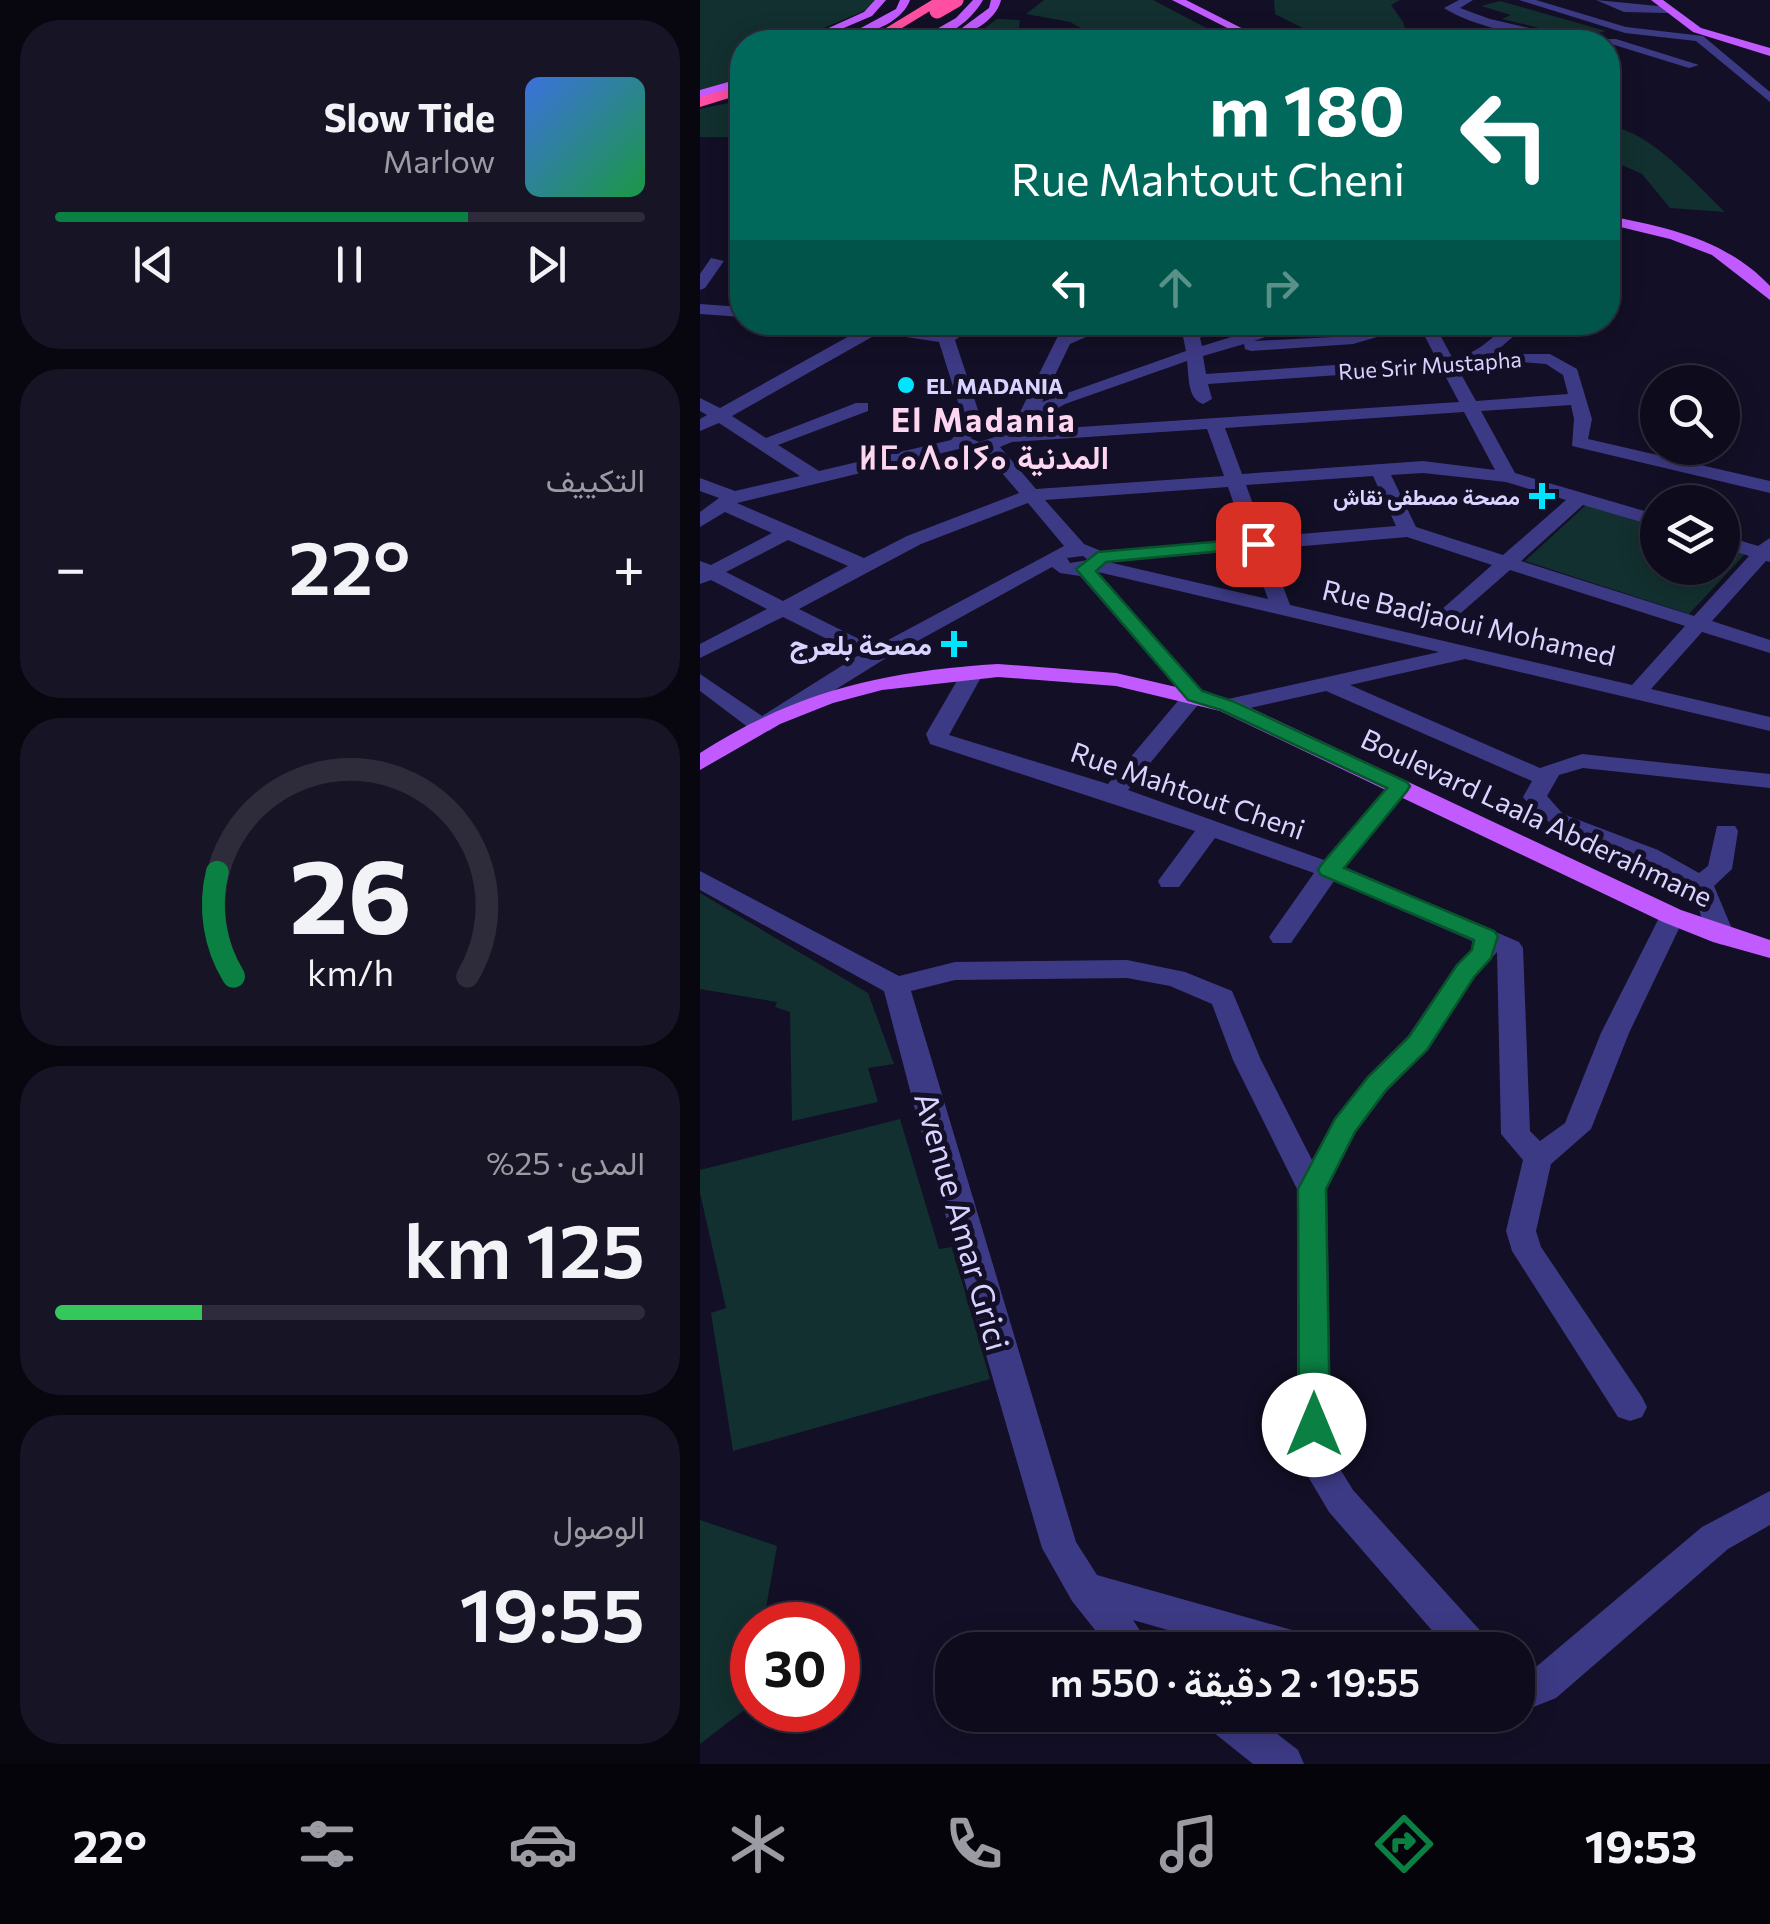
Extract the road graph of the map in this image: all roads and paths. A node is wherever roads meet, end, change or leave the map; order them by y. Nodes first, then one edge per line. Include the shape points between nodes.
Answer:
1 (881, 0) edge
2 (955, 0) edge
3 (978, 0) edge
4 (996, 0) edge
5 (1177, 0) edge
6 (1193, 0) edge
7 (1468, 0) edge
8 (1524, 0) edge
9 (1601, 0) edge
10 (900, 4) edge
11 (933, 5) edge
12 (1660, 5) edge
13 (1233, 27) junction
14 (830, 30) edge
15 (875, 30) edge
16 (880, 30) edge
17 (900, 30) edge
18 (945, 30) edge
19 (949, 30) edge
20 (956, 30) edge
21 (1239, 30) edge
22 (1251, 30) edge
23 (1532, 30) edge
24 (1624, 30) junction
25 (1620, 31) edge
26 (1675, 34) junction
27 (1620, 48) edge
28 (1770, 52) edge
29 (1693, 65) dead end
30 (730, 90) edge
31 (1770, 98) edge
32 (700, 99) edge
33 (1620, 223) edge
34 (716, 262) dead end
35 (700, 285) edge
36 (1770, 296) edge
37 (700, 308) edge
38 (730, 311) edge
39 (863, 335) edge
40 (925, 335) edge
41 (951, 335) edge
42 (1068, 335) edge
43 (1191, 335) edge
44 (1256, 335) edge
45 (1375, 335) edge
46 (1432, 335) edge
47 (1506, 335) edge
48 (946, 338) junction
49 (1221, 346) junction
50 (1196, 356) junction
51 (1474, 361) junction
52 (1446, 364) junction
53 (1196, 380) junction
54 (1578, 398) junction
55 (1204, 399) dead end
56 (700, 403) edge
57 (862, 406) dead end
58 (1469, 406) junction
59 (719, 416) junction
60 (1026, 417) junction
61 (700, 426) edge
62 (1215, 426) junction
63 (975, 427) junction
64 (1000, 439) junction
65 (962, 443) junction
66 (763, 445) junction
67 (1378, 468) junction
68 (812, 475) junction
69 (1508, 476) junction
70 (1233, 478) junction
71 (700, 484) edge
72 (1770, 488) edge
73 (1032, 495) junction
74 (1580, 498) junction
75 (729, 501) junction
76 (1640, 516) edge
77 (700, 521) edge
78 (788, 532) junction
79 (1408, 532) junction
80 (1258, 544) junction
81 (1740, 545) edge
82 (1767, 551) edge
83 (1083, 560) junction
84 (1508, 562) junction
85 (864, 566) junction
86 (704, 573) edge
87 (784, 608) junction
88 (1281, 608) junction
89 (1438, 622) dead end
90 (1698, 623) junction
91 (1770, 648) edge
92 (700, 652) edge
93 (1467, 653) junction
94 (866, 660) junction
95 (972, 672) junction
96 (700, 681) edge
97 (884, 682) junction
98 (1326, 682) junction
99 (1637, 692) junction
100 (1195, 695) junction
101 (1228, 706) junction
102 (1770, 724) edge
103 (760, 726) junction
104 (700, 764) edge
105 (1547, 778) junction
106 (1770, 781) edge
107 (1400, 786) junction
108 (1113, 793) junction
109 (1210, 828) junction
110 (1726, 831) dead end
111 (1329, 870) junction
112 (700, 879) edge
113 (1170, 881) dead end
114 (1700, 884) junction
115 (1672, 916) junction
116 (1486, 936) junction
117 (1722, 936) junction
118 (1282, 937) dead end
119 (1770, 949) edge
120 (896, 986) junction
121 (1538, 1158) junction
122 (1312, 1189) junction
123 (1630, 1407) dead end
124 (1770, 1507) edge
125 (1085, 1589) junction
126 (1120, 1632) edge
127 (1237, 1632) edge
128 (1456, 1632) edge
129 (1535, 1688) edge
130 (1244, 1732) edge
131 (1284, 1764) edge

1 - 14 main road via 877,9
2 - 11 highway, bridge
2 - 18 main road via 960,12
3 - 19 main road
4 - 20 main road via 988,15
5 - 13 main road
6 - 13 main road
6 - 22 main road
7 - 23 street via 1450,8
8 - 24 street
9 - 12 street via 1624,9
10 - 11 main road
10 - 15 main road
11 - 16 highway
11 - 17 highway
12 - 26 street
12 - 28 main road via 1697,30
13 - 21 main road
24 - 25 street
24 - 26 street
26 - 31 street via 1706,41
27 - 29 street
30 - 32 highway
33 - 36 main road via 1706,245 1755,276
34 - 35 street
37 - 38 street
39 - 59 street
40 - 48 street
41 - 48 street
42 - 60 street
43 - 50 street
44 - 49 street
45 - 49 street via 1300,346
46 - 52 street
47 - 51 street
48 - 63 street
49 - 50 street
50 - 53 street
50 - 60 street
51 - 52 street, Rue Srir Mustapha
51 - 54 street, Rue Srir Mustapha via 1550,359 1571,373
52 - 53 street, Rue Srir Mustapha
52 - 58 street
53 - 55 street
54 - 58 street
54 - 72 street, Rue Srir Mustapha via 1584,420 1578,442 1622,461
56 - 59 street
57 - 66 street
58 - 62 street
58 - 69 street
59 - 61 street
59 - 66 street
60 - 64 street
62 - 64 street
62 - 70 street
63 - 64 street via 990,426
63 - 65 street via 962,432
64 - 65 street
64 - 73 street
65 - 68 street
66 - 68 street
67 - 69 street
67 - 70 street
67 - 79 street
68 - 75 street
69 - 74 street
70 - 73 street
70 - 80 street
71 - 75 street
73 - 83 street
73 - 85 street
74 - 76 street
74 - 84 street
75 - 77 street
75 - 78 street
78 - 85 street
78 - 86 street
79 - 80 street
79 - 84 street
80 - 83 street
80 - 88 street
81 - 82 street
82 - 90 street
83 - 88 street, Rue Badjaoui Mohamed
83 - 94 street
83 - 100 street
84 - 89 street
84 - 90 street
85 - 87 street
86 - 87 street
87 - 92 street
87 - 94 street
88 - 93 street, Rue Badjaoui Mohamed
90 - 91 street
90 - 99 street
93 - 98 street
93 - 99 street, Rue Badjaoui Mohamed
94 - 97 main road
94 - 103 street
95 - 97 main road, Boulevard Laala Abderahmane
95 - 100 main road, Boulevard Laala Abderahmane via 1078,677
95 - 108 street, Rue Mahtout Cheni via 938,739
96 - 103 street
97 - 103 main road, Boulevard Laala Abderahmane
98 - 101 street
98 - 105 street
99 - 102 street, Rue Badjaoui Mohamed
100 - 101 main road, Boulevard Laala Abderahmane
100 - 108 street
101 - 107 main road, Boulevard Laala Abderahmane
103 - 104 main road, Boulevard Laala Abderahmane
105 - 106 street via 1550,770 1582,761
105 - 114 street via 1535,797 1555,820 1649,855
107 - 111 street
107 - 115 main road, Boulevard Laala Abderahmane
108 - 109 street, Rue Mahtout Cheni
109 - 111 street, Rue Mahtout Cheni
109 - 113 street
110 - 114 street via 1720,870
111 - 116 street, Rue Mahtout Cheni
111 - 118 street
112 - 120 street
114 - 117 street
115 - 117 main road, Boulevard Laala Abderahmane
115 - 121 street via 1577,1129
116 - 121 street via 1510,948 1516,1134
116 - 122 street via 1483,953 1418,1043 1345,1126
117 - 119 main road, Boulevard Laala Abderahmane
120 - 122 street via 954,970 1127,968 1176,978 1223,998
120 - 125 street, Avenue Amar Grici via 1060,1548
121 - 123 street via 1521,1231 1527,1251
122 - 128 street via 1320,1468
124 - 129 street via 1714,1538
125 - 126 street, Avenue Amar Grici
125 - 127 street
130 - 131 street

